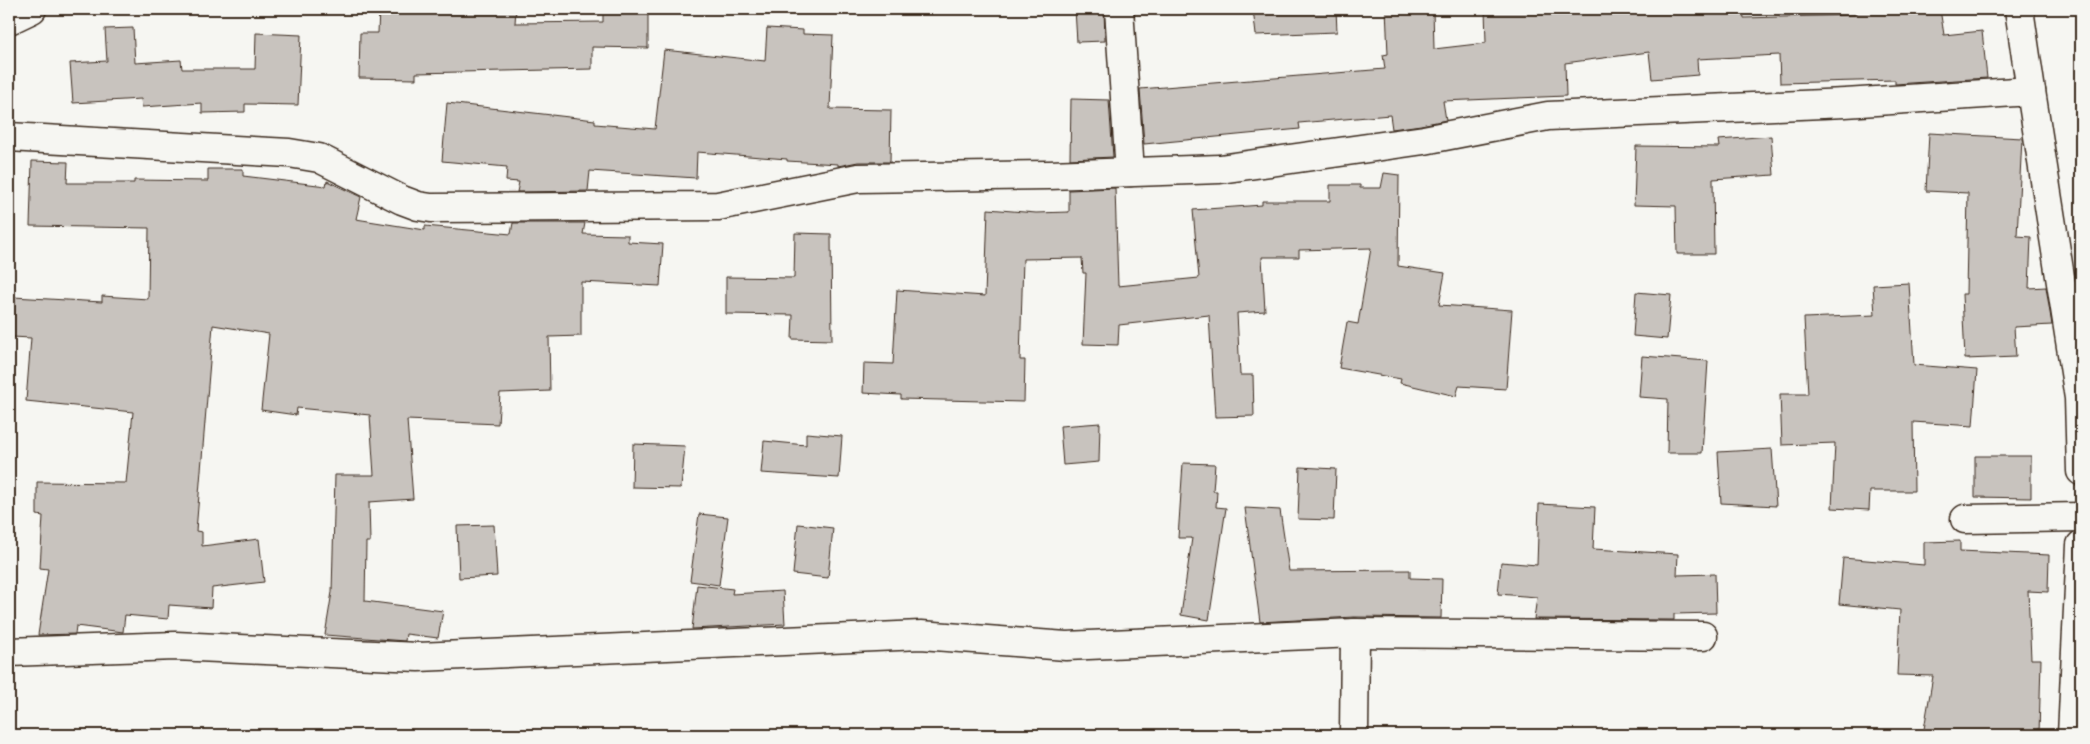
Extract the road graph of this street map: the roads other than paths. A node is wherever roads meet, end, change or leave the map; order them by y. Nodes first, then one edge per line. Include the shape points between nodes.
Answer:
1 (32, 9) edge
2 (1119, 9) edge
3 (2019, 9) edge
4 (9, 20) edge
5 (2031, 91) junction
6 (9, 137) edge
7 (1130, 172) junction
8 (2081, 471) edge
9 (2081, 518) edge
10 (1965, 519) dead end
11 (2081, 545) edge
12 (1355, 633) junction
13 (1702, 636) dead end
14 (9, 652) edge
15 (1354, 735) edge
16 (2072, 735) edge

1 - 4 street
2 - 7 street
3 - 5 street
5 - 7 street via 1548,116 1424,140 1220,169
5 - 8 street via 2079,398
6 - 7 street via 296,154 319,158 402,200 431,208 718,206 858,178
9 - 10 street
11 - 16 street
12 - 13 street
12 - 14 street via 1066,646 921,635 418,657 175,646
12 - 15 street

